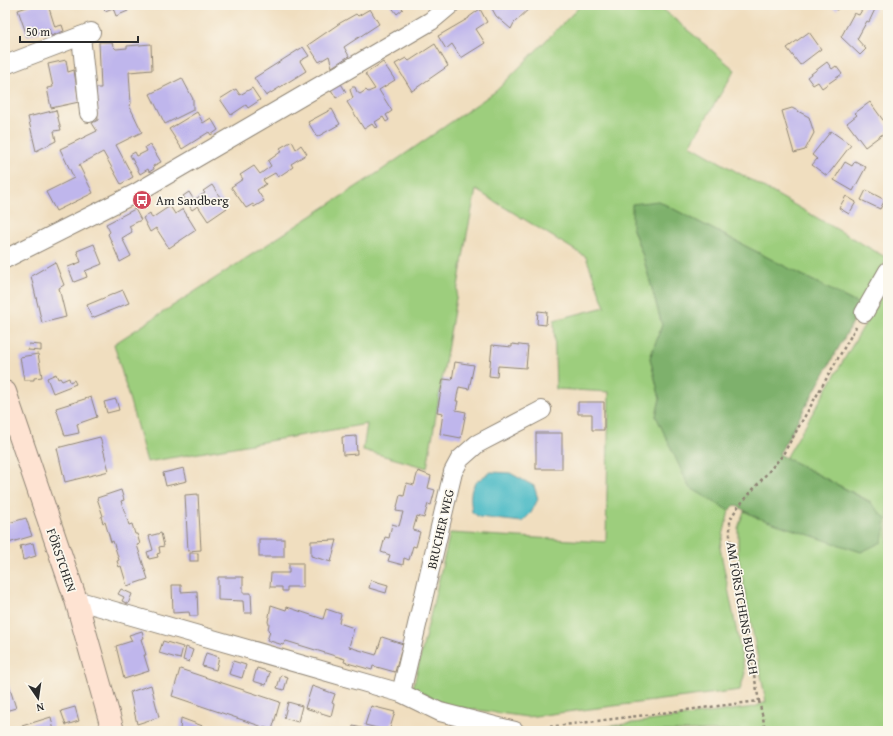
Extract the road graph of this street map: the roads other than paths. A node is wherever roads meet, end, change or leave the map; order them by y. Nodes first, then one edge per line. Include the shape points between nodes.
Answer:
1 (450, 5) edge
2 (5, 65) edge
3 (89, 113) dead end
4 (5, 259) edge
5 (888, 271) edge
6 (864, 313) road end
7 (5, 392) edge
8 (542, 410) dead end
9 (76, 600) junction
10 (401, 693) junction
11 (520, 730) edge
12 (113, 731) edge

1 - 4 street via 431,21 136,193
2 - 3 street via 86,34
5 - 6 street
7 - 9 street, FÖRSTCHEN
8 - 10 street, BRUCHER WEG via 477,444 460,458 453,472
9 - 10 street
9 - 12 street, FÖRSTCHEN
10 - 11 street via 440,712

